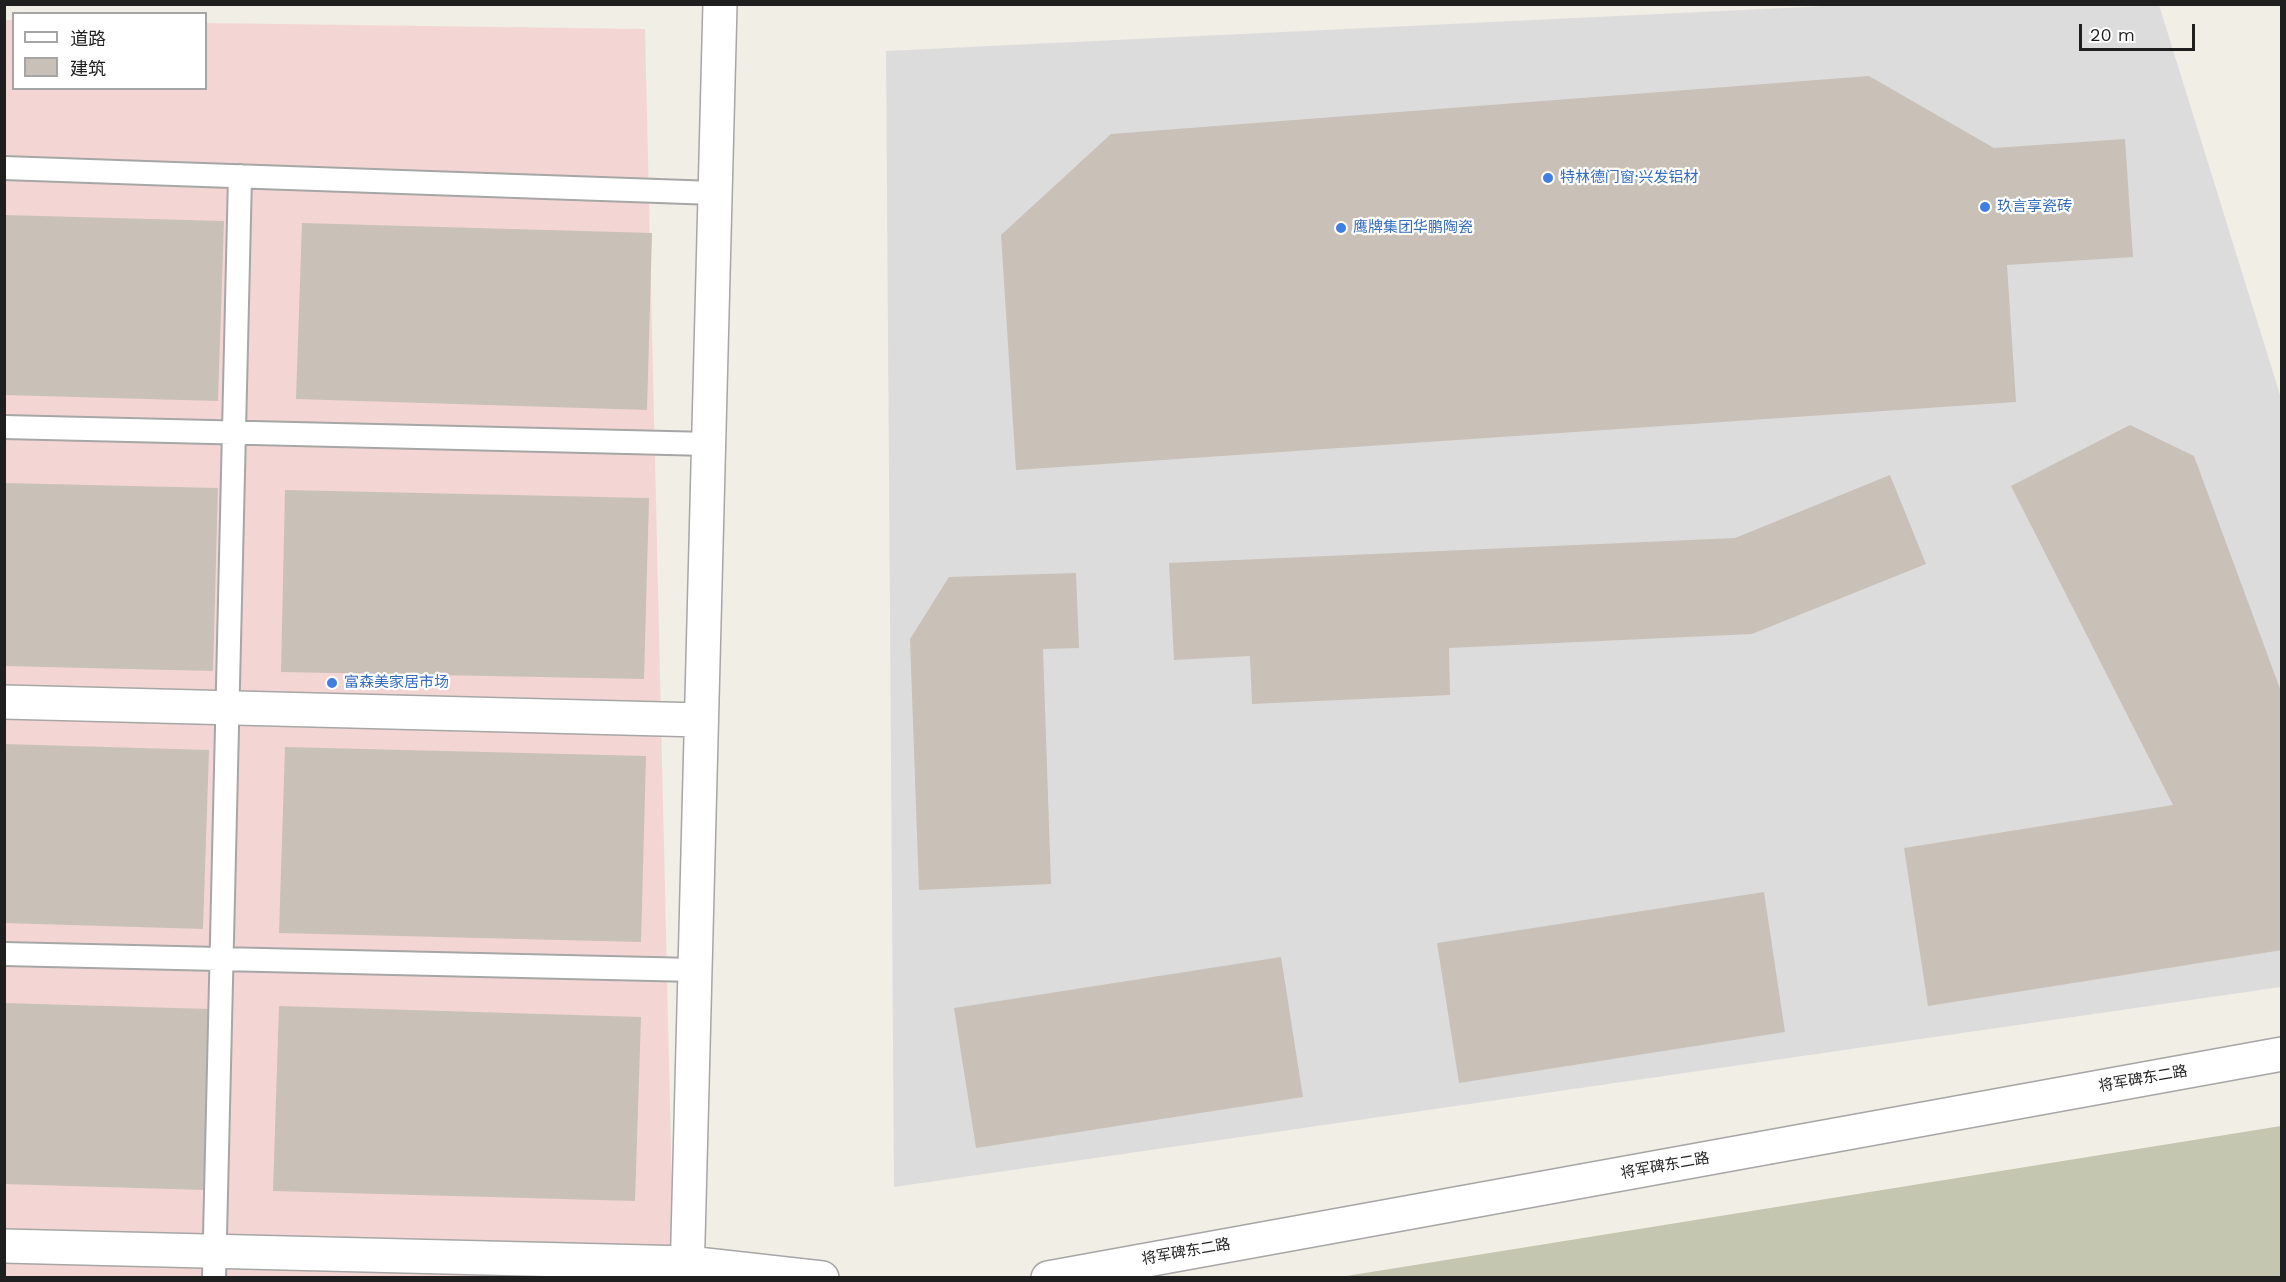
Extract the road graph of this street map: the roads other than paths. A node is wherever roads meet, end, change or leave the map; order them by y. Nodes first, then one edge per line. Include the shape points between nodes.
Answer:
1 (720, 4) edge
2 (4, 168) edge
3 (240, 177) junction
4 (715, 193) junction
5 (4, 427) edge
6 (234, 433) junction
7 (709, 444) junction
8 (4, 702) edge
9 (227, 707) junction
10 (701, 720) junction
11 (4, 954) edge
12 (221, 959) junction
13 (695, 970) junction
14 (2282, 1054) edge
15 (4, 1246) edge
16 (214, 1265) edge
17 (688, 1270) edge
18 (822, 1278) edge
19 (1048, 1278) edge

1 - 4 street
2 - 3 lane
3 - 4 lane
3 - 6 lane
4 - 7 street
5 - 6 lane
6 - 7 lane
6 - 9 lane
7 - 10 street
8 - 9 street
9 - 10 street
9 - 12 lane
10 - 13 street
11 - 12 lane
12 - 13 lane
12 - 16 lane
13 - 17 street
14 - 19 street, 将军碑东二路
15 - 16 street
16 - 17 street
17 - 18 street

